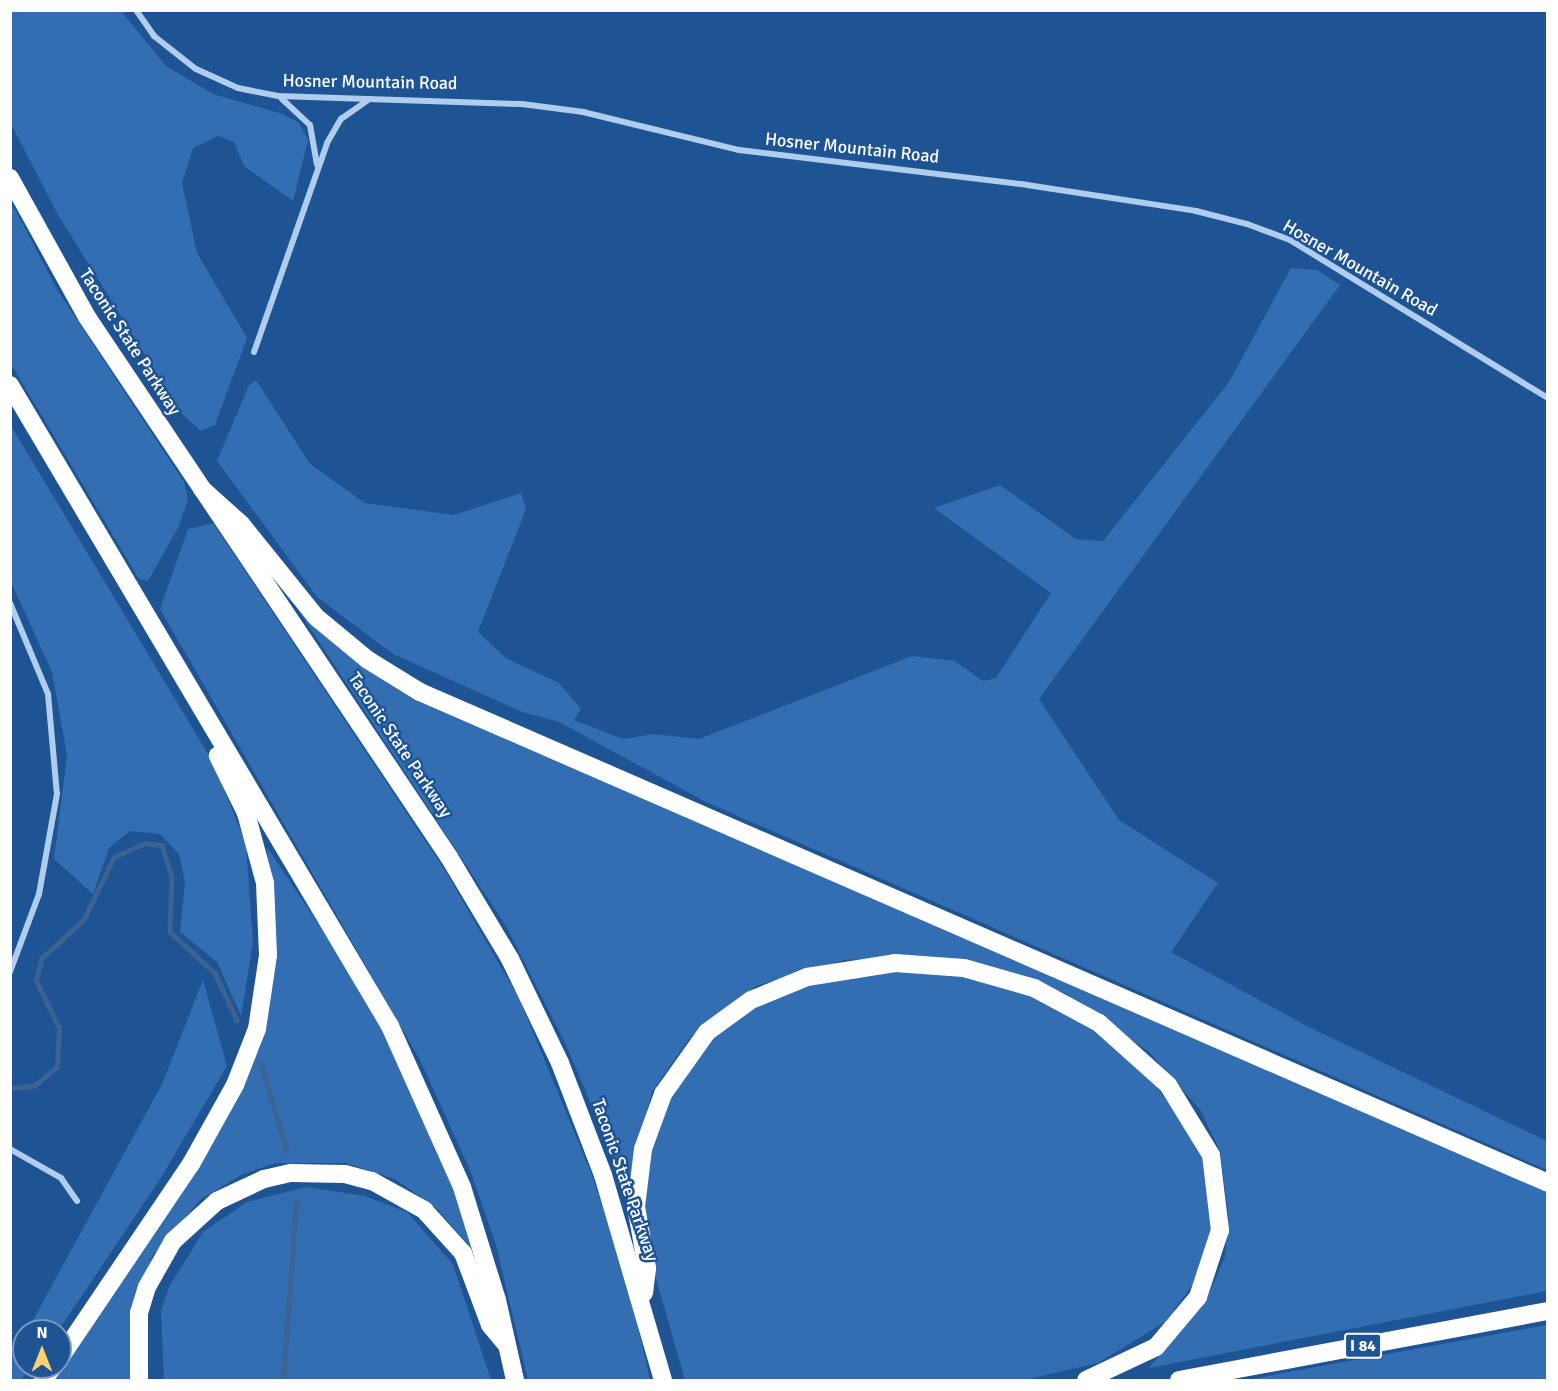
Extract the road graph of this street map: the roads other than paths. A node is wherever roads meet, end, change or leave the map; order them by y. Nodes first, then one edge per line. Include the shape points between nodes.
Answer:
1 (136, 10) edge
2 (278, 96) junction
3 (373, 99) junction
4 (316, 171) junction
5 (10, 178) edge
6 (254, 352) dead end
7 (10, 385) edge
8 (1548, 398) edge
9 (202, 489) junction
10 (10, 603) edge
11 (146, 612) junction
12 (10, 972) edge
13 (10, 1149) edge
14 (1548, 1183) edge
15 (77, 1201) dead end
16 (643, 1300) junction
17 (1548, 1311) edge
18 (72, 1341) edge
19 (508, 1347) junction
20 (139, 1380) edge
21 (515, 1380) edge
22 (663, 1380) edge
23 (1086, 1380) edge
24 (1179, 1380) edge

1 - 2 street, Hosner Mountain Road via 154,36 196,69
2 - 3 street, Hosner Mountain Road
2 - 4 street via 296,106 310,124
3 - 4 street via 341,119
3 - 8 street, Hosner Mountain Road via 467,98 532,105 739,150 912,169 1197,211 1290,240
4 - 6 street
5 - 9 highway, Taconic State Parkway via 75,297
7 - 11 highway
9 - 14 highway via 241,524 316,617 368,660 420,692
9 - 16 highway, Taconic State Parkway via 443,847 510,959 583,1120
10 - 12 street via 48,694 57,794 39,894
11 - 18 highway via 252,831 267,900 267,973 257,1029 226,1103 146,1237
11 - 19 highway via 362,974 417,1078 462,1187
13 - 15 street via 60,1178
16 - 22 highway, Taconic State Parkway
16 - 23 highway via 647,1268 636,1207 643,1149 663,1094 707,1032 751,1000 826,972 895,963 964,968 1034,988 1099,1023 1168,1085 1211,1155 1220,1230 1198,1297 1156,1347
17 - 24 highway, I 84
19 - 20 highway via 490,1325 463,1253 424,1210 372,1182 345,1174 291,1173 264,1179 217,1201 173,1241 151,1279 139,1313
19 - 21 highway

